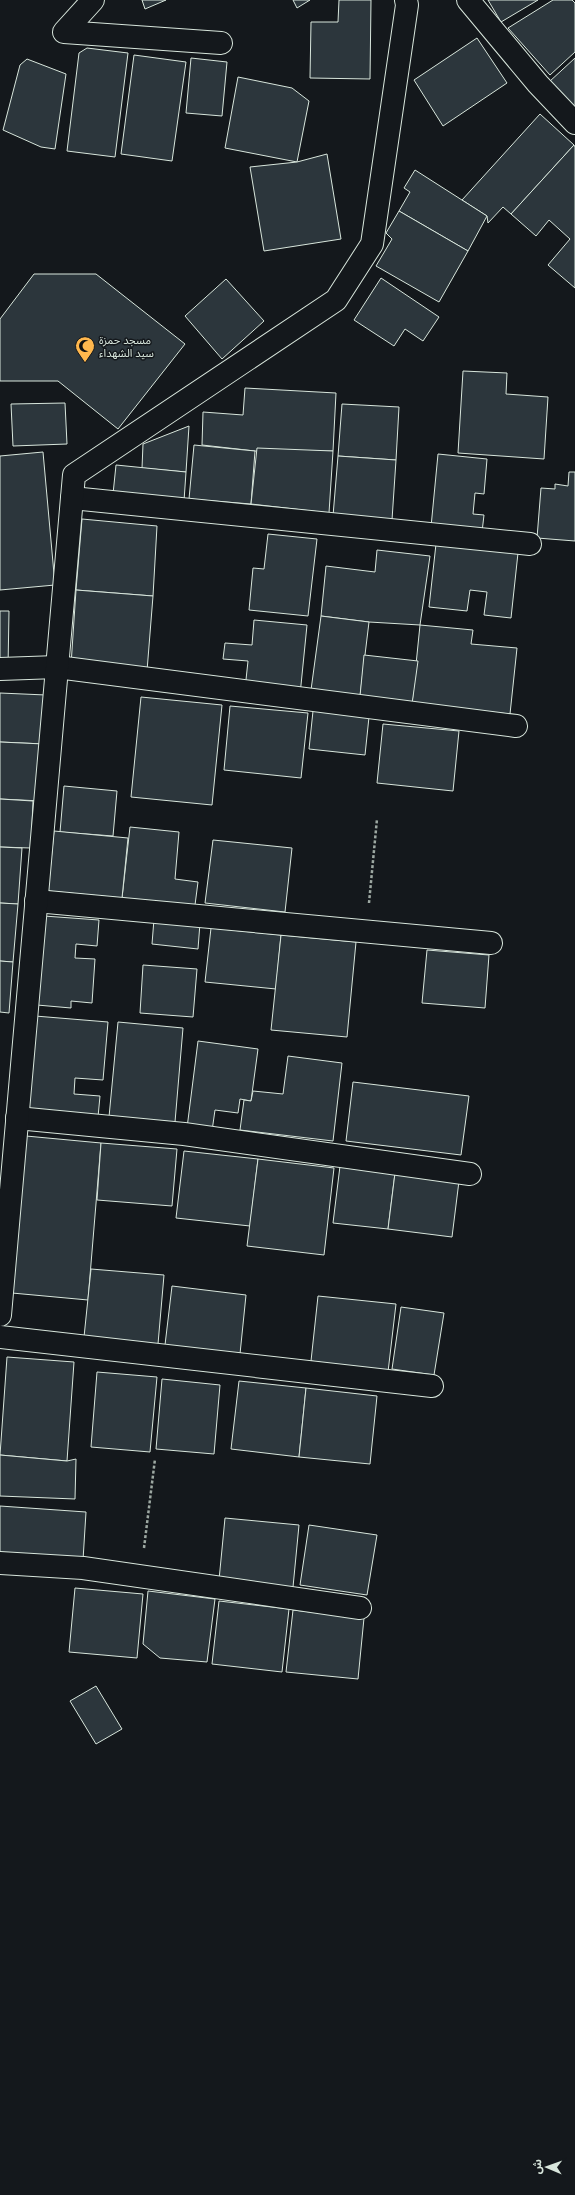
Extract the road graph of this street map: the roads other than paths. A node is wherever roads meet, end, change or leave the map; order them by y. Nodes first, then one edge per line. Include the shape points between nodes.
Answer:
1 (93, 0) edge
2 (406, 0) edge
3 (468, 0) edge
4 (221, 43) dead end
5 (575, 123) edge
6 (72, 498) junction
7 (530, 544) dead end
8 (57, 667) junction
9 (0, 669) edge
10 (516, 726) dead end
11 (36, 901) junction
12 (491, 942) dead end
13 (17, 1118) junction
14 (470, 1174) dead end
15 (0, 1316) edge
16 (0, 1336) edge
17 (432, 1386) dead end
18 (0, 1563) edge
19 (360, 1608) dead end

1 - 4 street via 64,32
2 - 6 street via 372,244 336,300 74,475
3 - 5 street via 538,84
6 - 7 street
6 - 8 street
8 - 9 street
8 - 10 street
8 - 11 street
11 - 12 street
11 - 13 street
13 - 14 street via 184,1134
13 - 15 street
16 - 17 street
18 - 19 street via 83,1568

